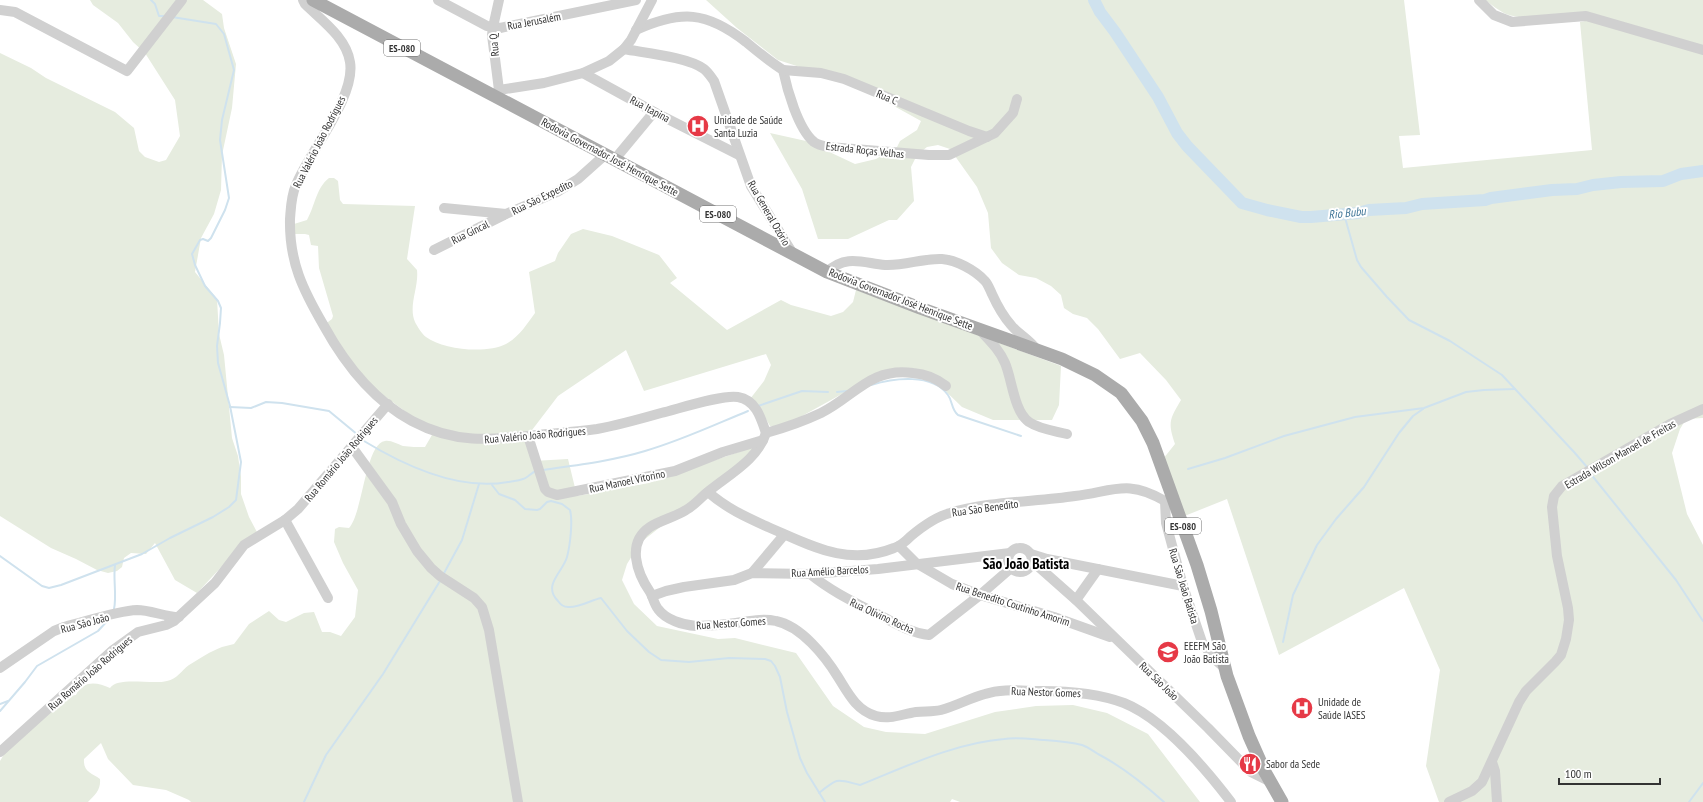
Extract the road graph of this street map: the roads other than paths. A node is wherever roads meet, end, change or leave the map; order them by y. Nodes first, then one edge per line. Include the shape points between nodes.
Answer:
1 (182, 0) edge
2 (303, 0) edge
3 (313, 0) edge
4 (438, 0) edge
5 (499, 0) edge
6 (636, 0) edge
7 (652, 0) edge
8 (1480, 0) edge
9 (0, 10) edge
10 (493, 27) junction
11 (636, 30) junction
12 (624, 50) junction
13 (1703, 50) edge
14 (783, 70) junction
15 (584, 73) junction
16 (496, 93) junction
17 (1017, 100) dead end
18 (654, 112) junction
19 (987, 137) junction
20 (739, 155) junction
21 (610, 156) junction
22 (444, 208) dead end
23 (506, 214) junction
24 (434, 250) dead end
25 (794, 255) junction
26 (828, 272) junction
27 (979, 329) junction
28 (1037, 350) junction
29 (946, 386) dead end
30 (388, 404) junction
31 (1703, 409) edge
32 (1067, 434) dead end
33 (528, 436) junction
34 (764, 437) junction
35 (352, 447) junction
36 (708, 492) junction
37 (1169, 500) junction
38 (285, 520) junction
39 (784, 535) junction
40 (899, 546) junction
41 (1010, 554) junction
42 (1032, 558) junction
43 (916, 564) junction
44 (1010, 568) junction
45 (1098, 569) junction
46 (752, 573) junction
47 (810, 574) junction
48 (1183, 586) junction
49 (980, 595) junction
50 (652, 596) junction
51 (328, 598) dead end
52 (1076, 600) junction
53 (179, 617) junction
54 (1114, 638) junction
55 (0, 668) edge
56 (1226, 669) junction
57 (0, 752) edge
58 (1492, 762) junction
59 (1271, 782) junction
60 (518, 802) edge
61 (1231, 802) edge
62 (1282, 802) edge
63 (1449, 802) edge
64 (1497, 802) edge

1 - 9 street via 127,71 16,12
2 - 30 street, Rua Valério João Rodrigues via 341,42 348,57 350,70 342,99 296,184 292,197 290,237 296,267 308,299 335,348 360,379
3 - 16 main road, Rodovia Governador José Henrique Sette / ES-080
4 - 10 street, Rua Jerusalém via 480,23
5 - 10 street, Rua Q
6 - 10 street, Rua Jerusalém via 505,27
7 - 11 street
8 - 13 street via 1494,15 1512,22 1586,16
10 - 16 street, Rua Q
11 - 12 street
11 - 14 street via 669,17 703,19 731,31
12 - 15 street via 609,61
12 - 20 street, Rua General Ozório via 681,60 699,66 708,73 714,81
14 - 19 street, Rua C via 821,73 844,79
14 - 19 street, Estrada Roças Velhas via 804,131 814,142 822,146 942,156 953,154
15 - 16 street
15 - 18 street, Rua Itapina
16 - 21 main road, Rodovia Governador José Henrique Sette / ES-080
17 - 19 street, Estrada Roças Velhas via 1010,118 995,133
18 - 20 street, Rua Itapina
18 - 21 street, Rua São Expedito
20 - 25 street, Rua General Ozório via 751,186
21 - 23 street, Rua São Expedito via 557,192
21 - 25 main road, Rodovia Governador José Henrique Sette / ES-080
22 - 23 street, Rua São Expedito
23 - 24 street, Rua Gincal
25 - 26 main road, Rodovia Governador José Henrique Sette / ES-080
26 - 27 main road, Rodovia Governador José Henrique Sette / ES-080
26 - 28 street via 834,265 856,260 896,265 942,259 956,262 985,281 1012,327 1028,339
27 - 28 main road, Rodovia Governador José Henrique Sette / ES-080
27 - 32 street via 1002,356 1024,418 1035,425
28 - 37 main road, Rodovia Governador José Henrique Sette / ES-080 via 1095,375 1128,401 1153,443
29 - 34 street via 917,373 880,375 821,413
30 - 33 street, Rua Valério João Rodrigues via 414,422 441,433 484,440
30 - 35 street, Rua Romário João Rodrigues
31 - 58 street, Estrada Wilson Manoel de Freitas via 1670,424 1557,491 1552,502 1552,512 1569,620 1564,647 1555,662 1526,691 1519,702
33 - 34 street, Rua Valério João Rodrigues via 610,426 699,403 735,397 754,406 762,419
33 - 34 street, Rua Manoel Vitorino via 545,489 557,496 675,471
34 - 36 street, Rua Nestor Gomes via 759,449
35 - 38 street, Rua Romário João Rodrigues via 307,499
35 - 60 street via 392,502 417,551 431,568 448,582 465,591 482,607 489,630
36 - 39 street, Rua São Benedito via 729,508
36 - 50 street, Rua Nestor Gomes via 686,510 650,527 637,545 636,564
37 - 40 street, Rua São Benedito via 1144,490 1126,488 1058,499 963,509 927,523
37 - 48 street, Rua São João Batista via 1166,523
37 - 56 main road, Rodovia Governador José Henrique Sette / ES-080 via 1199,572
38 - 51 street
38 - 53 street, Rua Romário João Rodrigues via 244,545 215,583
39 - 40 street, Rua São Benedito via 820,549 849,555 875,553
39 - 46 street
40 - 43 street, Rua Benedito Coutinho Amorim
41 - 42 street via 1013,550 1023,548
41 - 43 street, Rua Amélio Barcelos
41 - 44 street
42 - 44 street via 1029,569 1025,572 1020,573
42 - 45 street
42 - 52 street, Rua São João
43 - 47 street, Rua Amélio Barcelos
43 - 49 street, Rua Benedito Coutinho Amorim via 952,584
44 - 49 street, Rua Olivino Rocha
45 - 48 street
45 - 52 street
46 - 47 street, Rua Amélio Barcelos
46 - 50 street, Rua Amélio Barcelos via 734,580 666,590
47 - 49 street, Rua Olivino Rocha via 842,597 912,632 929,635
48 - 56 street, Rua São João Batista via 1202,642 1213,658
49 - 54 street, Rua Benedito Coutinho Amorim
50 - 61 street, Rua Nestor Gomes via 658,609 684,625 708,626 764,620 785,624 812,643 837,675 852,701 875,716 893,717 940,710 983,694 1002,691 1073,692 1096,695 1124,704 1149,716 1174,738 1204,768
52 - 54 street, Rua São João
53 - 55 street, Rua São João via 131,610 64,627 54,631
53 - 57 street, Rua Romário João Rodrigues via 166,625 138,632 113,650
54 - 59 street, Rua São João via 1251,772
56 - 59 main road, Rodovia Governador José Henrique Sette / ES-080 via 1249,736
58 - 63 street, Estrada Wilson Manoel de Freitas via 1477,788
58 - 64 street via 1496,771
59 - 62 main road, ES-080

